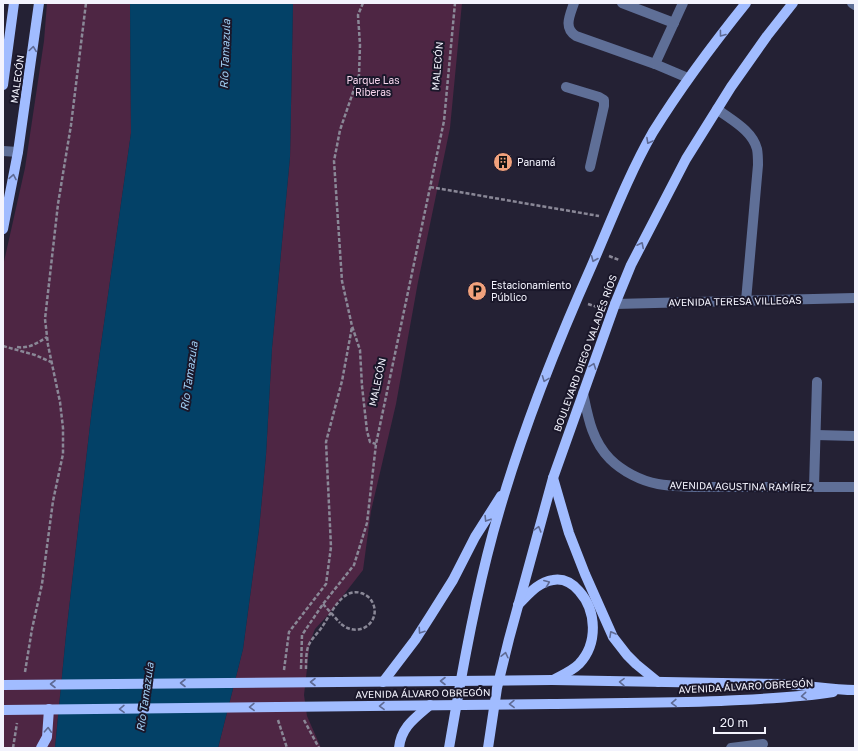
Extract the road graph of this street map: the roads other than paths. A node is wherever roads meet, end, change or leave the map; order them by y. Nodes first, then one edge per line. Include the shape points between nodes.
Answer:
1 (14, 3) edge
2 (39, 3) edge
3 (574, 3) edge
4 (622, 3) edge
5 (683, 3) edge
6 (746, 3) edge
7 (793, 3) edge
8 (852, 3) edge
9 (855, 5) edge
10 (674, 23) junction
11 (655, 64) junction
12 (688, 78) junction
13 (3, 85) edge
14 (566, 87) dead end
15 (717, 109) junction
16 (3, 151) edge
17 (18, 152) junction
18 (590, 167) dead end
19 (3, 229) edge
20 (855, 298) edge
21 (746, 301) junction
22 (613, 308) junction
23 (817, 382) dead end
24 (583, 393) junction
25 (816, 435) junction
26 (855, 436) edge
27 (553, 478) junction
28 (507, 486) junction
29 (814, 487) junction
30 (855, 487) edge
31 (517, 606) junction
32 (552, 680) junction
33 (383, 682) junction
34 (658, 682) junction
35 (3, 685) edge
36 (843, 690) junction
37 (855, 690) edge
38 (430, 705) junction
39 (3, 710) edge
40 (49, 710) junction
41 (763, 744) dead end
42 (41, 748) edge
43 (399, 748) edge
44 (449, 748) edge
45 (488, 748) edge
46 (731, 748) edge

1 - 13 main road
17 -> 2 main road, MALECÓN
3 - 11 street via 568,24 572,33
4 - 10 street
5 - 10 street
6 -> 12 main road
7 - 15 main road, BOULEVARD DIEGO VALADÉS RÍOS
8 - 9 street
10 - 11 street
11 - 12 street
12 -> 28 main road via 644,148 612,218 576,300
14 - 18 street via 599,96 604,100
15 - 21 street via 743,128 752,137 757,149 758,165
22 -> 15 main road, BOULEVARD DIEGO VALADÉS RÍOS via 631,265 682,166
16 - 17 street
19 -> 17 main road, MALECÓN
20 - 21 street, AVENIDA TERESA VILLEGAS
21 - 22 street, AVENIDA TERESA VILLEGAS
24 -> 22 main road, BOULEVARD DIEGO VALADÉS RÍOS
23 - 25 street
24 - 27 main road, BOULEVARD DIEGO VALADÉS RÍOS
24 - 29 street, AVENIDA AGUSTINA RAMÍREZ via 594,434 602,450 622,469 645,481 697,487
25 - 26 street
25 - 29 street
31 -> 27 main road, BOULEVARD DIEGO VALADÉS RÍOS
34 -> 27 main road via 627,655 614,637 584,574
28 -> 33 main road via 432,615
28 - 44 main road via 474,611
29 - 30 street, AVENIDA AGUSTINA RAMÍREZ
31 -> 32 main road via 534,589 552,580 560,580 575,586 590,607 593,632 590,648 579,664
45 -> 31 main road, BOULEVARD DIEGO VALADÉS RÍOS via 497,688
32 -> 33 main road, AVENIDA ÁLVARO OBREGÓN, bridge
34 -> 32 main road, AVENIDA ÁLVARO OBREGÓN
33 -> 35 main road, AVENIDA ÁLVARO OBREGÓN, bridge via 302,678
34 - 36 main road, AVENIDA ÁLVARO OBREGÓN via 784,684
36 - 37 main road, AVENIDA ÁLVARO OBREGÓN
36 -> 38 main road, AVENIDA ÁLVARO OBREGÓN, bridge via 813,695 665,703
38 -> 40 main road, AVENIDA ÁLVARO OBREGÓN, bridge
38 - 43 main road via 407,726
39 - 40 main road, AVENIDA ÁLVARO OBREGÓN, bridge
42 -> 40 main road via 47,737
41 - 46 street

